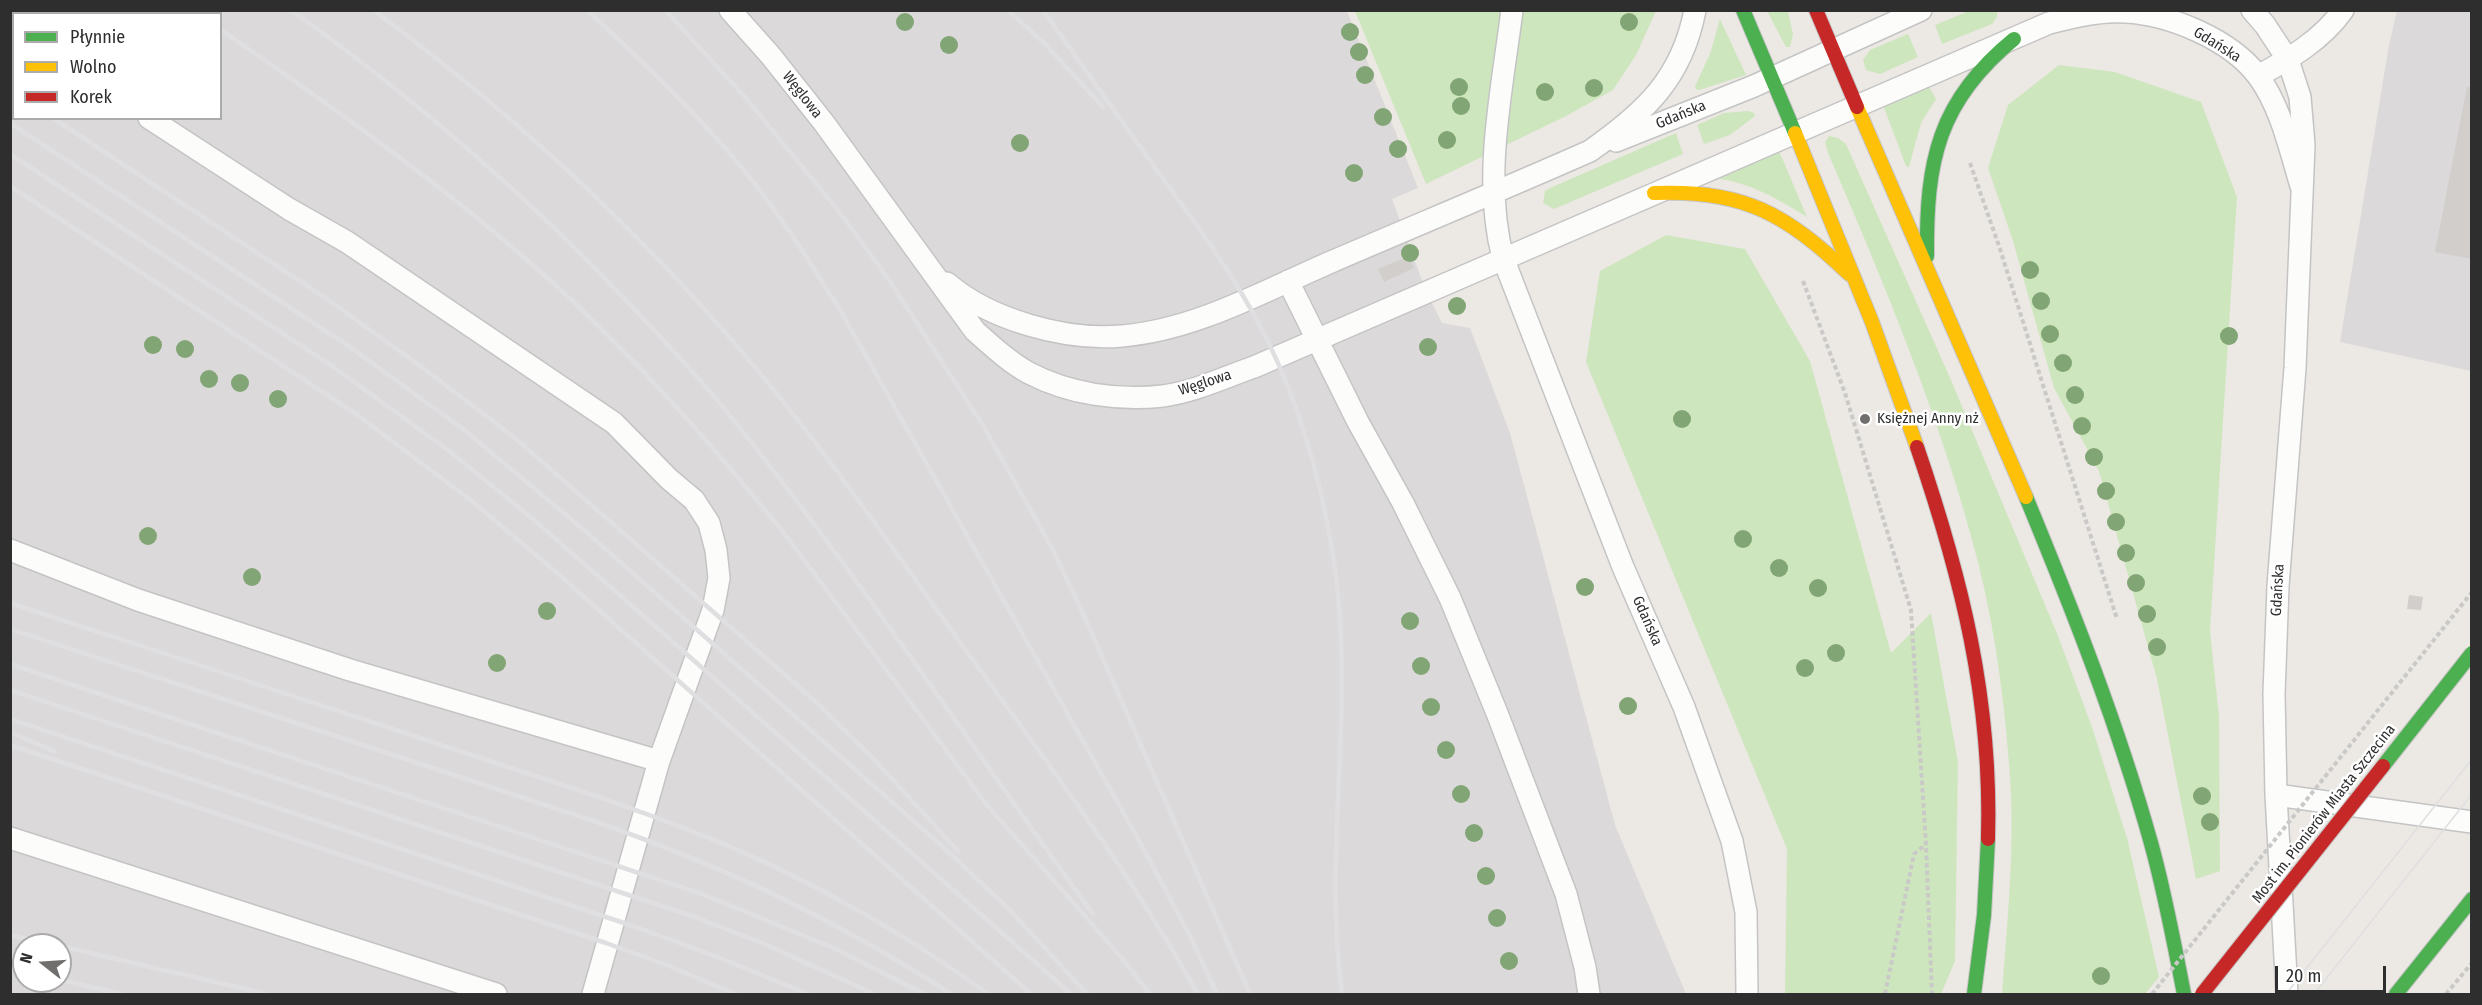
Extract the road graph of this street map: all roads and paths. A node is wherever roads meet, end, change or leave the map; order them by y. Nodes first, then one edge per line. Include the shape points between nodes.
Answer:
1 (730, 10) edge
2 (1512, 10) edge
3 (1695, 10) edge
4 (1743, 10) edge
5 (1816, 10) edge
6 (1921, 10) edge
7 (2252, 10) edge
8 (2343, 10) edge
9 (2052, 16) edge
10 (2014, 39) junction
11 (1834, 51) junction
12 (2288, 60) junction
13 (2258, 76) junction
14 (1772, 77) junction
15 (1857, 107) junction
16 (1952, 112) junction
17 (152, 120) edge
18 (1795, 133) junction
19 (1590, 151) junction
20 (2301, 186) junction
21 (1654, 193) junction
22 (1494, 194) junction
23 (1503, 258) junction
24 (1927, 270) junction
25 (933, 271) junction
26 (1802, 280) dead end
27 (1288, 281) junction
28 (1857, 283) junction
29 (1317, 339) junction
30 (10, 550) edge
31 (2472, 592) edge
32 (2118, 624) dead end
33 (2472, 653) edge
34 (658, 761) junction
35 (2276, 795) junction
36 (2472, 822) edge
37 (10, 838) edge
38 (1926, 845) junction
39 (2472, 899) edge
40 (2197, 925) dead end
41 (2202, 948) dead end
42 (2472, 963) edge
43 (496, 994) edge
44 (593, 994) edge
45 (1588, 994) edge
46 (1747, 994) edge
47 (1885, 994) edge
48 (1932, 994) edge
49 (1974, 994) edge
50 (2152, 994) edge
51 (2184, 994) edge
52 (2202, 994) edge
53 (2287, 994) edge
54 (2396, 994) edge
55 (2446, 994) edge

1 - 25 lane, Węglowa via 818,115
2 - 22 lane, Gdańska
3 - 19 lane, Gdańska via 1681,55 1656,97 1639,115
4 - 14 main road
5 - 11 main road
6 - 11 lane, Gdańska
7 - 12 lane, Gdańska
8 - 12 lane via 2331,27
9 - 10 lane, Gdańska
9 - 13 lane, Gdańska via 2126,12 2161,18 2198,30 2236,54
10 - 15 lane, Gdańska
10 - 16 main road via 1982,67
11 - 14 lane, Gdańska
11 - 15 main road
12 - 13 lane
12 - 20 lane, Gdańska via 2300,97 2304,145
13 - 20 lane, Gdańska via 2276,108
14 - 18 main road
14 - 19 lane, Gdańska
15 - 18 lane, Gdańska
15 - 24 main road
16 - 24 main road via 1932,160 1927,195
16 - 32 path via 2000,249
17 - 34 lane via 347,242 614,423 694,500 709,523 719,578 713,610
18 - 21 lane, Gdańska
18 - 28 main road
19 - 22 lane, Gdańska
20 - 35 lane, Gdańska via 2295,368 2278,586
21 - 23 lane, Gdańska
21 - 28 main road via 1717,194 1748,202 1801,232
22 - 23 lane, Gdańska via 1496,231
22 - 27 lane, Węglowa
23 - 29 lane, Węglowa
23 - 46 lane, Gdańska via 1623,567 1684,707 1732,841 1746,912
24 - 51 main road via 2042,533 2114,725 2151,845
25 - 27 lane, Węglowa via 960,294 991,311 1076,336 1120,336 1168,329
25 - 29 lane, Węglowa via 975,331 1002,355 1029,373 1092,394 1164,396 1254,367
26 - 38 path via 1845,393 1911,610
27 - 29 lane
28 - 49 main road via 1922,458 1953,560 1978,673 1988,851
29 - 45 lane via 1450,598 1566,894
30 - 34 lane via 138,600 339,667
31 - 50 path, bridge
33 - 52 main road, Most im. Pionierów Miasta Szczecina, bridge
34 - 44 lane
35 - 36 lane
35 - 53 lane, Gdańska
37 - 43 lane
38 - 47 path via 1914,854
38 - 48 path
39 - 54 main road
40 - 41 path
42 - 55 path

